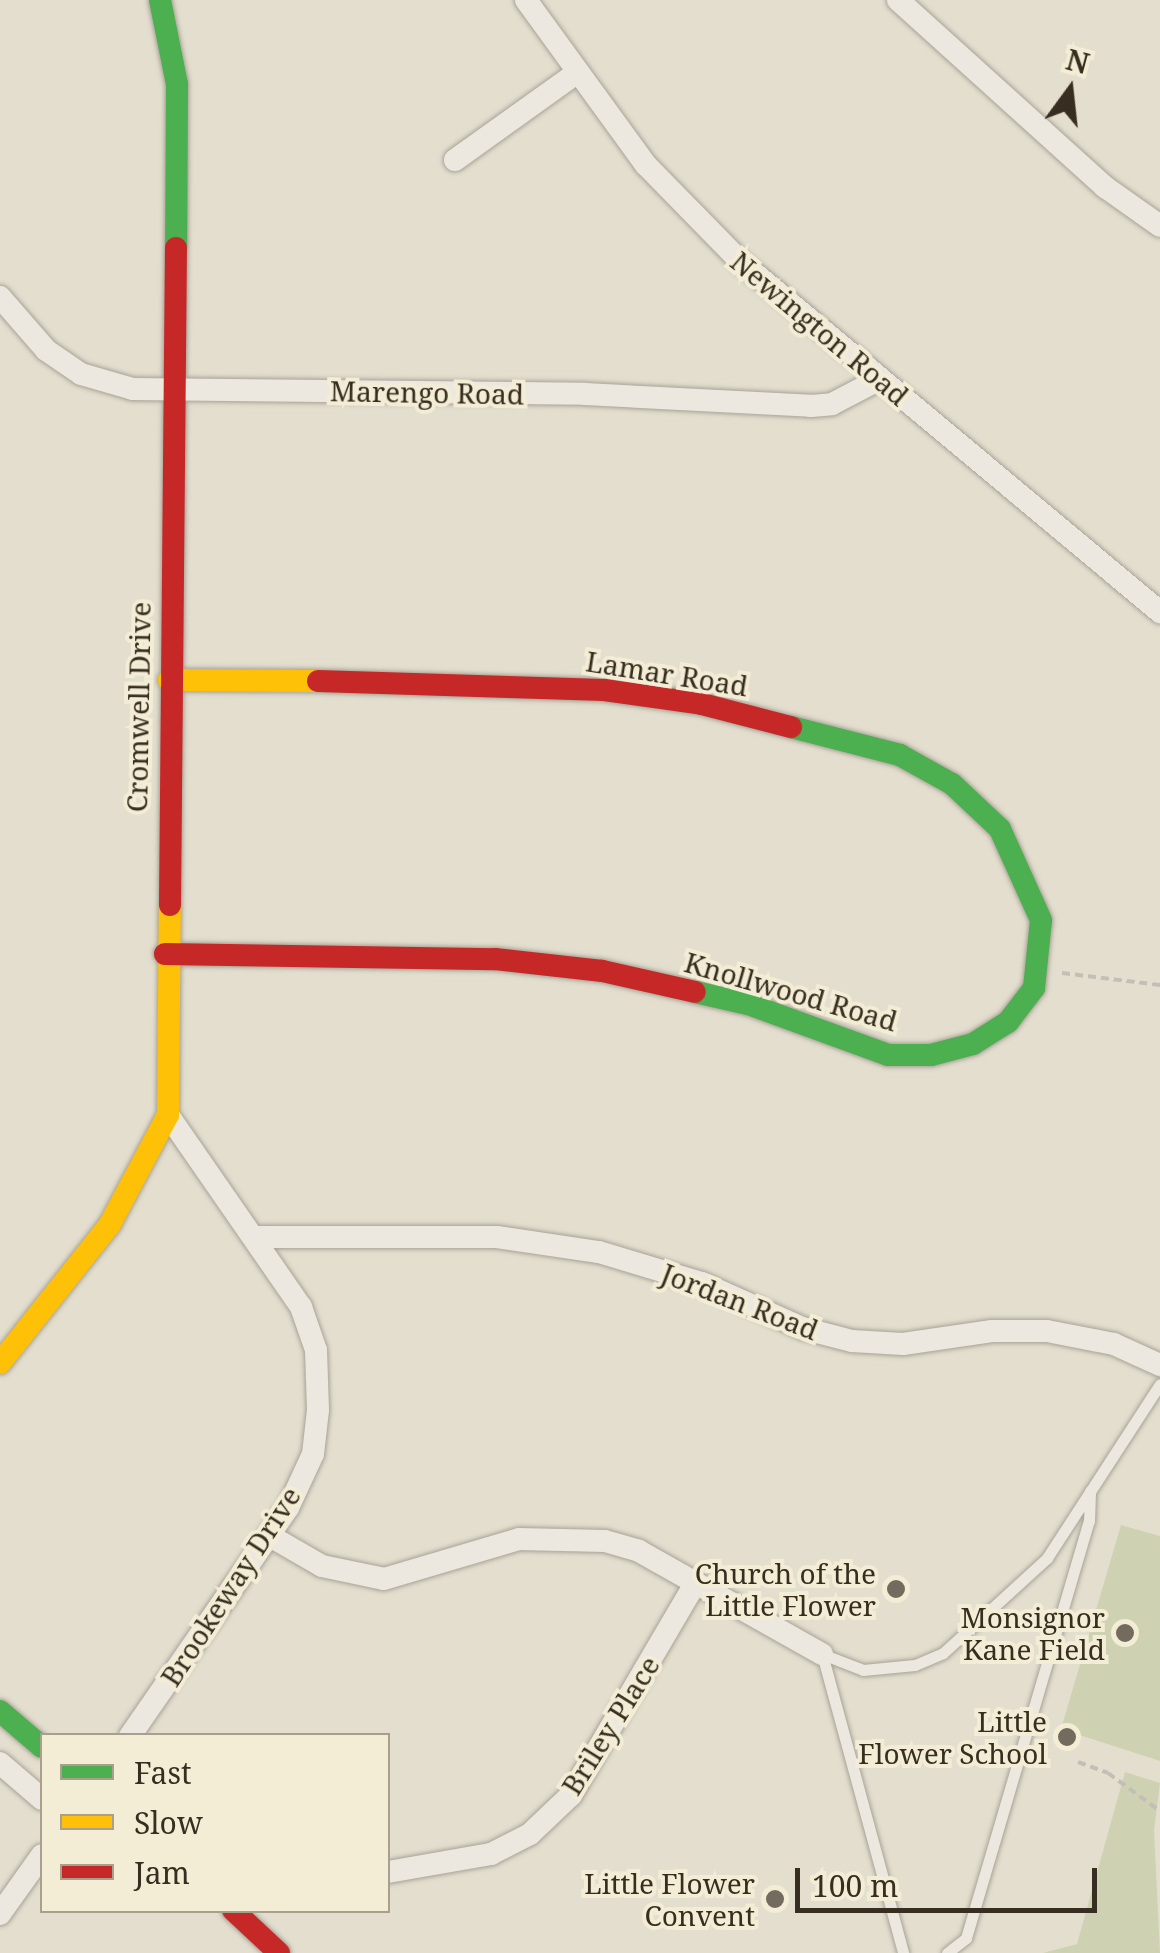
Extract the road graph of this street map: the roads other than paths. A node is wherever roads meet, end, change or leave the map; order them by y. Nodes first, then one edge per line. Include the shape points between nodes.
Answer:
1 (160, 0) edge
2 (526, 0) edge
3 (898, 0) edge
4 (575, 74) junction
5 (455, 160) dead end
6 (1160, 226) edge
7 (2, 304) edge
8 (880, 379) junction
9 (172, 389) junction
10 (1160, 612) edge
11 (168, 680) junction
12 (1043, 946) joint
13 (166, 954) junction
14 (168, 1116) junction
15 (255, 1237) junction
16 (4, 1349) edge
17 (1160, 1365) edge
18 (1160, 1384) edge
19 (1090, 1491) junction
20 (270, 1536) junction
21 (695, 1584) junction
22 (822, 1654) junction
23 (0, 1711) edge
24 (132, 1733) edge
25 (40, 1745) edge
26 (0, 1763) edge
27 (40, 1797) edge
28 (40, 1858) edge
29 (390, 1872) edge
30 (236, 1913) edge
31 (0, 1914) edge
32 (278, 1953) edge
33 (903, 1953) edge
34 (947, 1953) edge

1 - 9 street, Cromwell Drive via 177,84
2 - 4 street, Newington Road
3 - 6 street via 1092,175
4 - 5 street
4 - 8 street, Newington Road via 646,165 719,241
7 - 9 street, Marengo Road via 46,350 81,374 133,389
8 - 9 street, Marengo Road via 832,404 811,406 585,394
8 - 10 street, Newington Road
9 - 11 street, Cromwell Drive
11 - 12 street, Lamar Road via 604,690 702,704 900,755 952,784 1000,829 1042,920
11 - 13 street, Cromwell Drive
12 - 13 street, Knollwood Road via 1034,988 1008,1022 973,1044 931,1055 888,1055 748,1004 602,971 495,959
13 - 14 street, Cromwell Drive
14 - 15 street, Brookeway Drive
14 - 16 street, Cromwell Drive via 110,1224
15 - 17 street, Jordan Road via 498,1237 599,1252 702,1282 802,1328 852,1341 903,1344 1047,1331 1114,1344
15 - 20 street, Brookeway Drive via 300,1307 318,1373 313,1454
18 - 19 lane
19 - 22 lane via 1047,1558 942,1652 915,1665 863,1670
19 - 34 lane via 1089,1520 966,1938
20 - 21 street via 322,1566 384,1579 519,1539 559,1535 639,1552
20 - 24 street, Brookeway Drive
21 - 22 street
21 - 29 street, Briley Place via 572,1794 530,1834 491,1854
22 - 33 lane
23 - 25 street
26 - 27 street
28 - 31 street
30 - 32 street

